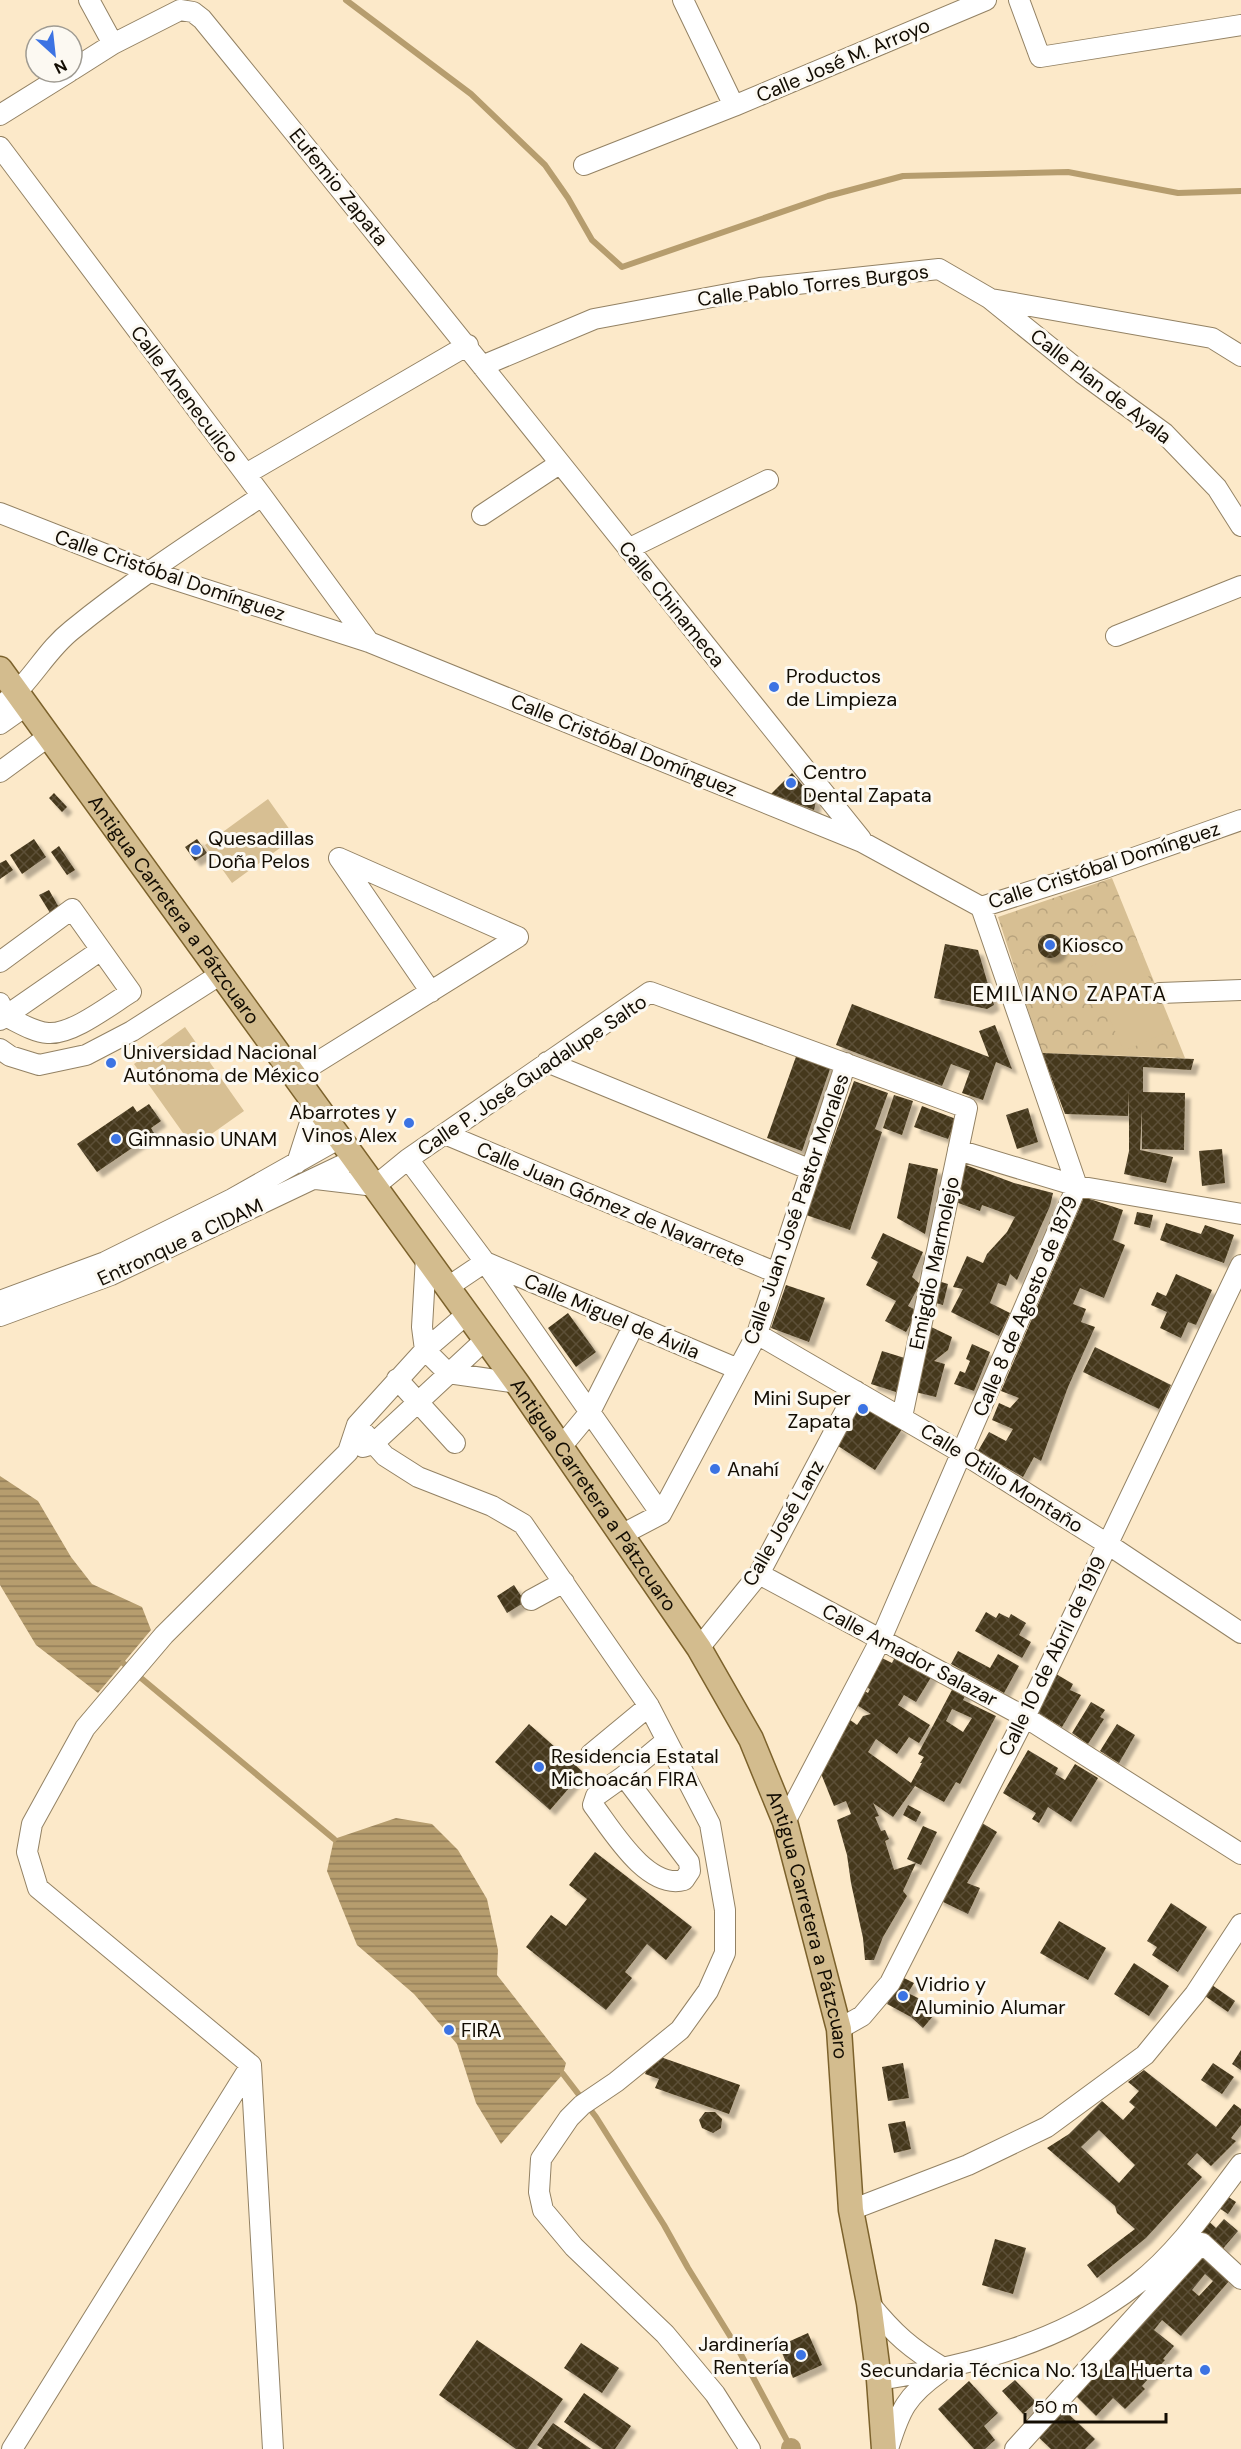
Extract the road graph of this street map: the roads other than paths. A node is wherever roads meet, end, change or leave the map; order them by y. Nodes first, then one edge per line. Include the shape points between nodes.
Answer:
1 (89, 0) edge
2 (683, 0) edge
3 (986, 0) edge
4 (1019, 0) edge
5 (1241, 25) edge
6 (113, 44) junction
7 (84, 62) edge
8 (50, 84) edge
9 (734, 106) junction
10 (0, 116) edge
11 (0, 147) edge
12 (584, 165) dead end
13 (939, 269) joint
14 (989, 298) junction
15 (468, 345) junction
16 (1241, 356) edge
17 (482, 366) junction
18 (559, 464) junction
19 (246, 474) junction
20 (768, 480) dead end
21 (262, 496) junction
22 (0, 513) edge
23 (482, 515) dead end
24 (1241, 526) edge
25 (628, 549) junction
26 (148, 571) junction
27 (1241, 585) edge
28 (1116, 636) dead end
29 (369, 642) junction
30 (0, 669) edge
31 (15, 701) edge
32 (0, 723) edge
33 (45, 731) junction
34 (0, 755) edge
35 (0, 772) edge
36 (1241, 820) edge
37 (862, 842) junction
38 (981, 907) junction
39 (101, 950) junction
40 (0, 962) edge
41 (221, 974) junction
42 (1241, 990) edge
43 (431, 992) junction
44 (1160, 993) dead end
45 (2, 1013) edge
46 (0, 1049) edge
47 (547, 1062) junction
48 (846, 1064) junction
49 (295, 1076) junction
50 (316, 1104) junction
51 (967, 1108) joint
52 (445, 1134) junction
53 (340, 1138) junction
54 (958, 1150) junction
55 (355, 1159) junction
56 (408, 1159) junction
57 (297, 1163) junction
58 (811, 1170) junction
59 (316, 1179) junction
60 (375, 1186) junction
61 (1077, 1186) junction
62 (236, 1207) junction
63 (1241, 1214) edge
64 (426, 1257) junction
65 (485, 1262) junction
66 (1241, 1265) edge
67 (108, 1268) junction
68 (777, 1273) junction
69 (448, 1287) junction
70 (0, 1301) edge
71 (467, 1314) junction
72 (0, 1316) edge
73 (634, 1325) junction
74 (757, 1334) junction
75 (486, 1339) junction
76 (425, 1350) junction
77 (738, 1369) junction
78 (448, 1373) junction
79 (397, 1379) junction
80 (518, 1383) junction
81 (856, 1391) junction
82 (418, 1402) junction
83 (590, 1412) junction
84 (902, 1417) junction
85 (357, 1425) junction
86 (454, 1443) dead end
87 (373, 1444) junction
88 (561, 1447) junction
89 (348, 1452) junction
90 (962, 1453) junction
91 (661, 1514) junction
92 (621, 1535) junction
93 (1106, 1543) junction
94 (759, 1574) junction
95 (564, 1582) junction
96 (531, 1600) dead end
97 (1241, 1633) edge
98 (881, 1639) junction
99 (699, 1648) junction
100 (649, 1706) junction
101 (1025, 1717) junction
102 (666, 1741) junction
103 (591, 1754) dead end
104 (624, 1776) junction
105 (785, 1822) junction
106 (1241, 1854) edge
107 (1241, 1924) edge
108 (839, 2029) junction
109 (251, 2065) junction
110 (1241, 2164) edge
111 (851, 2210) junction
112 (1241, 2279) edge
113 (870, 2303) junction
114 (945, 2369) junction
115 (879, 2380) junction
116 (276, 2445) edge
117 (12, 2449) edge
118 (750, 2449) edge
119 (886, 2449) edge
120 (1015, 2449) edge

1 - 6 street
2 - 9 street
3 - 9 street, Calle José M. Arroyo
4 - 5 street via 1040,57
6 - 7 street
6 - 15 street, Eufemio Zapata via 180,10 193,12 202,19
8 - 10 street
9 - 12 street, Calle José M. Arroyo
11 - 19 street, Calle Anenecuilco
13 - 14 street, Calle Plan de Ayala
13 - 17 street, Calle Pablo Torres Burgos via 760,288 594,319
14 - 16 street via 1212,338
14 - 24 street, Calle Plan de Ayala via 1164,433 1217,488
15 - 17 street, Eufemio Zapata
15 - 19 street
17 - 18 street, Calle Chinameca
18 - 23 street
18 - 25 street, Calle Chinameca
19 - 21 street, Calle Anenecuilco
20 - 25 street
21 - 26 street
21 - 29 street, Calle Anenecuilco
22 - 26 street, Calle Cristóbal Domínguez
25 - 37 street, Calle Chinameca
26 - 29 street, Calle Cristóbal Domínguez
26 - 31 street via 69,632
27 - 28 street
29 - 37 street, Calle Cristóbal Domínguez
30 - 31 main road, Antigua Carretera a Pátzcuaro
31 - 32 street
31 - 33 main road, Antigua Carretera a Pátzcuaro
33 - 34 street
33 - 35 street
33 - 41 main road, Antigua Carretera a Pátzcuaro
36 - 38 street, Calle Cristóbal Domínguez
37 - 38 street, Calle Cristóbal Domínguez
38 - 61 street, Calle 8 de Agosto de 1879
39 - 40 street via 72,909
39 - 45 street
39 - 45 street via 131,992 67,1030 48,1033
41 - 46 street via 132,1031 86,1055 39,1065
41 - 49 main road, Antigua Carretera a Pátzcuaro
42 - 44 street
43 - 43 street via 518,937 339,858 365,896
43 - 49 street
47 - 48 street, Calle P. José Guadalupe Salto via 650,992
47 - 52 street, Calle P. José Guadalupe Salto
47 - 58 street
48 - 51 street, Calle P. José Guadalupe Salto
48 - 58 street, Calle Juan José Pastor Morales
49 - 50 main road, Antigua Carretera a Pátzcuaro
50 - 53 main road, Antigua Carretera a Pátzcuaro
50 - 57 street
51 - 54 street, Emigdio Marmolejo
52 - 56 street, Calle P. José Guadalupe Salto
52 - 68 street, Calle Juan Gómez de Navarrete
53 - 55 main road, Antigua Carretera a Pátzcuaro
53 - 57 street, Entronque a CIDAM
54 - 61 street
54 - 84 street, Emigdio Marmolejo
55 - 59 street, Entronque a CIDAM
55 - 60 main road, Antigua Carretera a Pátzcuaro
56 - 60 street, Calle P. José Guadalupe Salto
56 - 65 street
57 - 62 street, Entronque a CIDAM
58 - 68 street, Calle Juan José Pastor Morales
59 - 60 street
59 - 62 street, Entronque a CIDAM
60 - 64 main road, Antigua Carretera a Pátzcuaro
61 - 63 street
61 - 90 street, Calle 8 de Agosto de 1879
62 - 67 street, Entronque a CIDAM
64 - 69 main road, Antigua Carretera a Pátzcuaro
64 - 76 street via 422,1327
65 - 69 street
65 - 73 street, Calle Miguel de Ávila
65 - 83 street
66 - 93 street, Calle 10 de Abril de 1919
67 - 70 street, Entronque a CIDAM
67 - 72 street, Entronque a CIDAM
68 - 74 street, Calle Juan José Pastor Morales
69 - 71 main road, Antigua Carretera a Pátzcuaro
71 - 75 main road, Antigua Carretera a Pátzcuaro
71 - 76 street
73 - 77 street, Calle Miguel de Ávila
73 - 83 street
74 - 77 street, Calle Juan José Pastor Morales
74 - 81 street, Calle Otilio Montaño
75 - 78 street
75 - 80 main road, Antigua Carretera a Pátzcuaro
76 - 78 street
76 - 79 street
77 - 91 street, Calle Juan José Pastor Morales
78 - 80 street
78 - 82 street
79 - 82 street
79 - 85 street
80 - 88 main road, Antigua Carretera a Pátzcuaro
81 - 84 street, Calle Otilio Montaño
81 - 94 street, Calle José Lanz
82 - 86 street
82 - 87 street
83 - 88 street
83 - 91 street
84 - 90 street, Calle Otilio Montaño
85 - 87 street
85 - 89 street
87 - 89 street
87 - 95 street via 418,1477 492,1506 523,1524
88 - 92 main road, Antigua Carretera a Pátzcuaro
89 - 109 street via 164,1635 85,1728 32,1824 27,1852 38,1888
90 - 93 street, Calle Otilio Montaño
90 - 98 street, Calle 8 de Agosto de 1879
91 - 92 street
92 - 99 main road, Antigua Carretera a Pátzcuaro
93 - 97 street, Calle Otilio Montaño
93 - 101 street, Calle 10 de Abril de 1919
94 - 98 street, Calle Amador Salazar
94 - 99 street, Calle José Lanz
95 - 96 street
95 - 100 street
98 - 101 street, Calle Amador Salazar
98 - 105 street, Calle 8 de Agosto de 1879
99 - 105 main road, Antigua Carretera a Pátzcuaro via 751,1739
100 - 102 street
100 - 103 street
101 - 106 street, Calle Amador Salazar
101 - 108 street, Calle 10 de Abril de 1919 via 890,1983 862,2016
102 - 104 street
102 - 118 street via 710,1824 725,1910 725,1953 708,1991 680,2030 569,2118 541,2159 539,2192 543,2210 574,2247 665,2334 715,2394
104 - 104 street via 596,1796 593,1805 628,1851 651,1873 674,1883 684,1880 690,1871 689,1862
105 - 108 main road, Antigua Carretera a Pátzcuaro
107 - 111 street via 1195,1994 1145,2055 1065,2114 1047,2127 968,2165
108 - 111 main road, Antigua Carretera a Pátzcuaro
109 - 116 street
109 - 117 street
110 - 114 street via 1180,2241 1138,2283 1088,2318 1011,2352
111 - 113 main road, Antigua Carretera a Pátzcuaro
112 - 120 street via 1202,2243
113 - 114 street via 899,2338
113 - 115 main road, Antigua Carretera a Pátzcuaro
114 - 115 street
114 - 119 street via 918,2388 906,2403
115 - 119 main road, Antigua Carretera a Pátzcuaro

